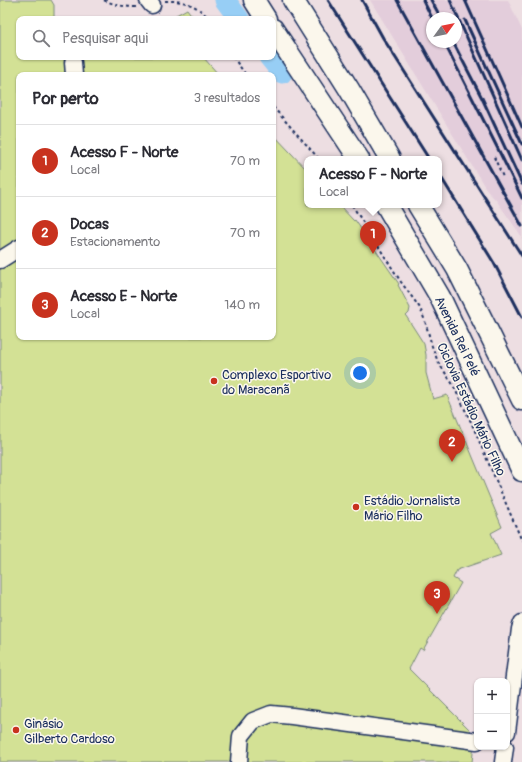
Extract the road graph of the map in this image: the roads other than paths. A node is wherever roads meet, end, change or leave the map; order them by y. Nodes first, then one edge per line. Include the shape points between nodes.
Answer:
1 (293, 0) edge
2 (276, 34) edge
3 (357, 156) edge
4 (388, 156) edge
5 (388, 208) edge
6 (420, 208) edge
7 (16, 250) edge
8 (0, 260) edge
9 (522, 400) edge
10 (522, 471) edge
11 (522, 623) edge
12 (509, 714) edge
13 (474, 741) edge
14 (505, 750) edge
15 (239, 762) edge
16 (503, 762) edge

1 - 4 main road
2 - 3 main road
5 - 10 main road, Avenida Rei Pelé via 440,297
6 - 9 main road via 457,269
7 - 8 street
11 - 12 street
13 - 15 street via 271,714 253,721 242,736
14 - 16 street

